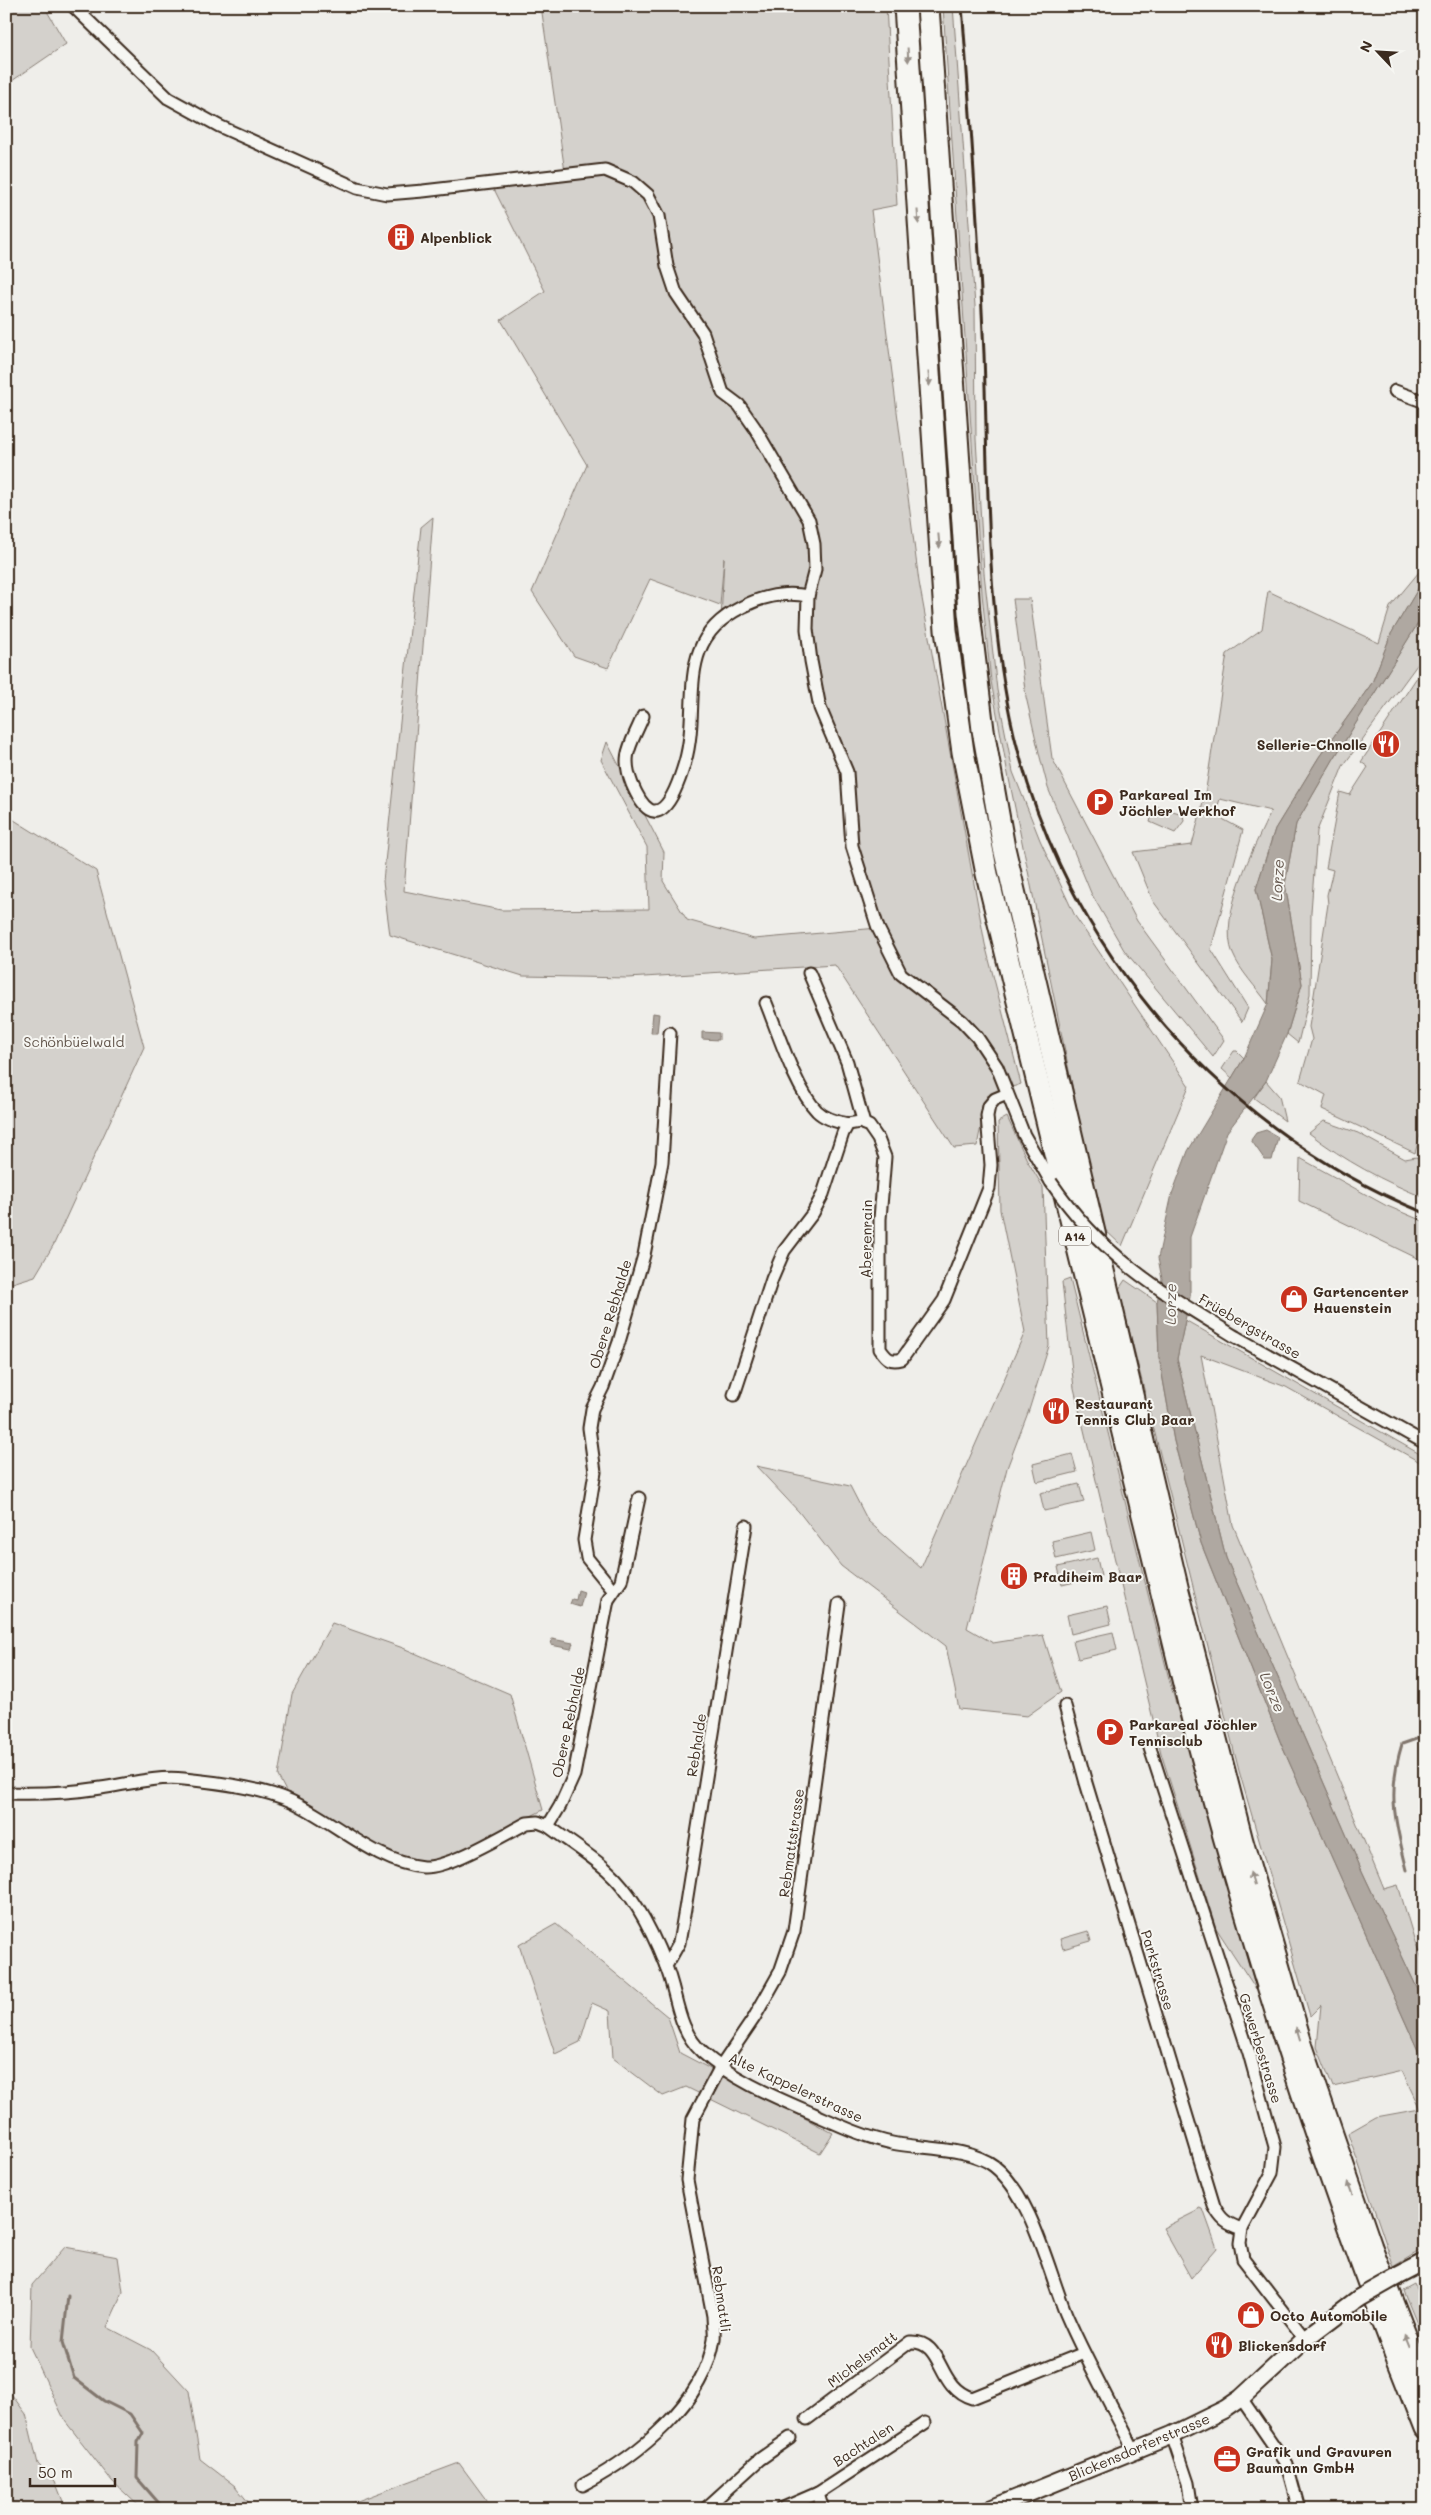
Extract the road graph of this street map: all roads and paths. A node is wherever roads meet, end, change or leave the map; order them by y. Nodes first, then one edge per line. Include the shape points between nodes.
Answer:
1 (73, 6) edge
2 (905, 6) edge
3 (928, 6) edge
4 (1395, 391) dead end
5 (1425, 402) edge
6 (808, 596) junction
7 (644, 716) dead end
8 (809, 974) dead end
9 (766, 1002) dead end
10 (670, 1034) dead end
11 (1007, 1094) junction
12 (848, 1124) junction
13 (864, 1124) junction
14 (734, 1395) dead end
15 (1425, 1443) edge
16 (639, 1498) dead end
17 (746, 1526) dead end
18 (613, 1590) junction
19 (839, 1604) dead end
20 (1065, 1706) dead end
21 (1150, 1748) dead end
22 (6, 1792) edge
23 (548, 1826) junction
24 (666, 1966) junction
25 (720, 2068) junction
26 (1242, 2229) junction
27 (1425, 2262) edge
28 (1305, 2339) junction
29 (1084, 2353) junction
30 (1425, 2386) edge
31 (1241, 2398) junction
32 (807, 2419) dead end
33 (925, 2423) dead end
34 (1425, 2429) edge
35 (1172, 2435) junction
36 (790, 2438) dead end
37 (1134, 2450) junction
38 (583, 2485) dead end
39 (818, 2493) junction
40 (1026, 2502) edge
41 (706, 2509) edge
42 (781, 2509) edge
43 (823, 2509) edge
44 (990, 2509) edge
45 (1192, 2509) edge
46 (1299, 2509) edge

1 - 6 street, Früebergstrasse via 168,98 219,126 357,188 387,194 605,170 633,182 648,195 659,216 676,293 703,333 723,393 739,405 755,428 809,520 815,569
2 -> 34 highway, A14 via 946,630 962,744 982,851 1188,1701 1229,1856 1272,2004 1320,2151
30 -> 3 highway, A14 via 1305,2056 1237,1823 1180,1600 1003,840 983,730 969,613
4 - 5 street
6 - 7 street via 793,593 755,600 721,621 703,643 692,676 690,737 685,761 666,806 657,811 648,810 639,800 626,768 627,754
6 - 11 street, Früebergstrasse via 807,629 820,708 847,772 852,846 878,928 901,974 962,1021 977,1037 997,1067
8 - 13 street via 847,1062
9 - 12 street via 805,1096 818,1112 836,1122
10 - 18 street, Obere Rebhalde via 662,1162 644,1254 619,1342 592,1409 588,1428 595,1472 584,1540 587,1558
11 - 13 street, Aberenrain via 989,1106 989,1188 944,1300 902,1359 894,1361 886,1358 880,1349 880,1219 885,1157 878,1139
11 - 15 street, Früebergstrasse, bridge via 1024,1135 1051,1182 1090,1232 1136,1274 1236,1337
12 - 13 street
12 - 14 street via 823,1194 784,1251 772,1279
16 - 18 street, Obere Rebhalde via 621,1581
17 - 24 street, Rebhalde via 686,1909 679,1943
18 - 23 street, Obere Rebhalde via 608,1600 574,1774
19 - 25 street, Rebmattstrasse via 794,1931 780,1972
20 - 26 street, Parkstrasse via 1214,2206 1220,2218
21 - 26 street, Gewerbestrasse via 1249,2053 1275,2147 1272,2173
22 - 23 street via 60,1794 157,1779 227,1785 291,1801 392,1859 424,1867 446,1863 527,1823 538,1822
23 - 24 street, Alte Kappelerstrasse via 607,1870 624,1888 650,1930
24 - 25 street, Alte Kappelerstrasse via 686,2031 698,2049
25 - 29 street, Alte Kappelerstrasse via 782,2100 873,2138 974,2156 995,2167 1029,2216
25 - 38 street, Rebmattli via 694,2119 687,2180 713,2316 714,2338 706,2366 689,2395 665,2425 636,2452
26 - 28 street, Gewerbestrasse via 1240,2244 1246,2265
27 - 28 street, Blickensdorferstrasse, bridge via 1359,2298
28 - 31 street, Blickensdorferstrasse
29 - 32 street, Michelsmatt via 972,2398 954,2389 930,2347 919,2341 910,2342
29 - 37 street, Alte Kappelerstrasse
31 - 35 street, Blickensdorferstrasse via 1226,2409
31 - 46 street via 1287,2465
33 - 39 street, Bachtalen
35 - 37 street, Blickensdorferstrasse
35 - 45 street via 1188,2483
36 - 41 street via 760,2459
37 - 40 street, Blickensdorferstrasse
39 - 42 street, Bachtalen
39 - 43 street
40 - 44 street, Blickensdorferstrasse

